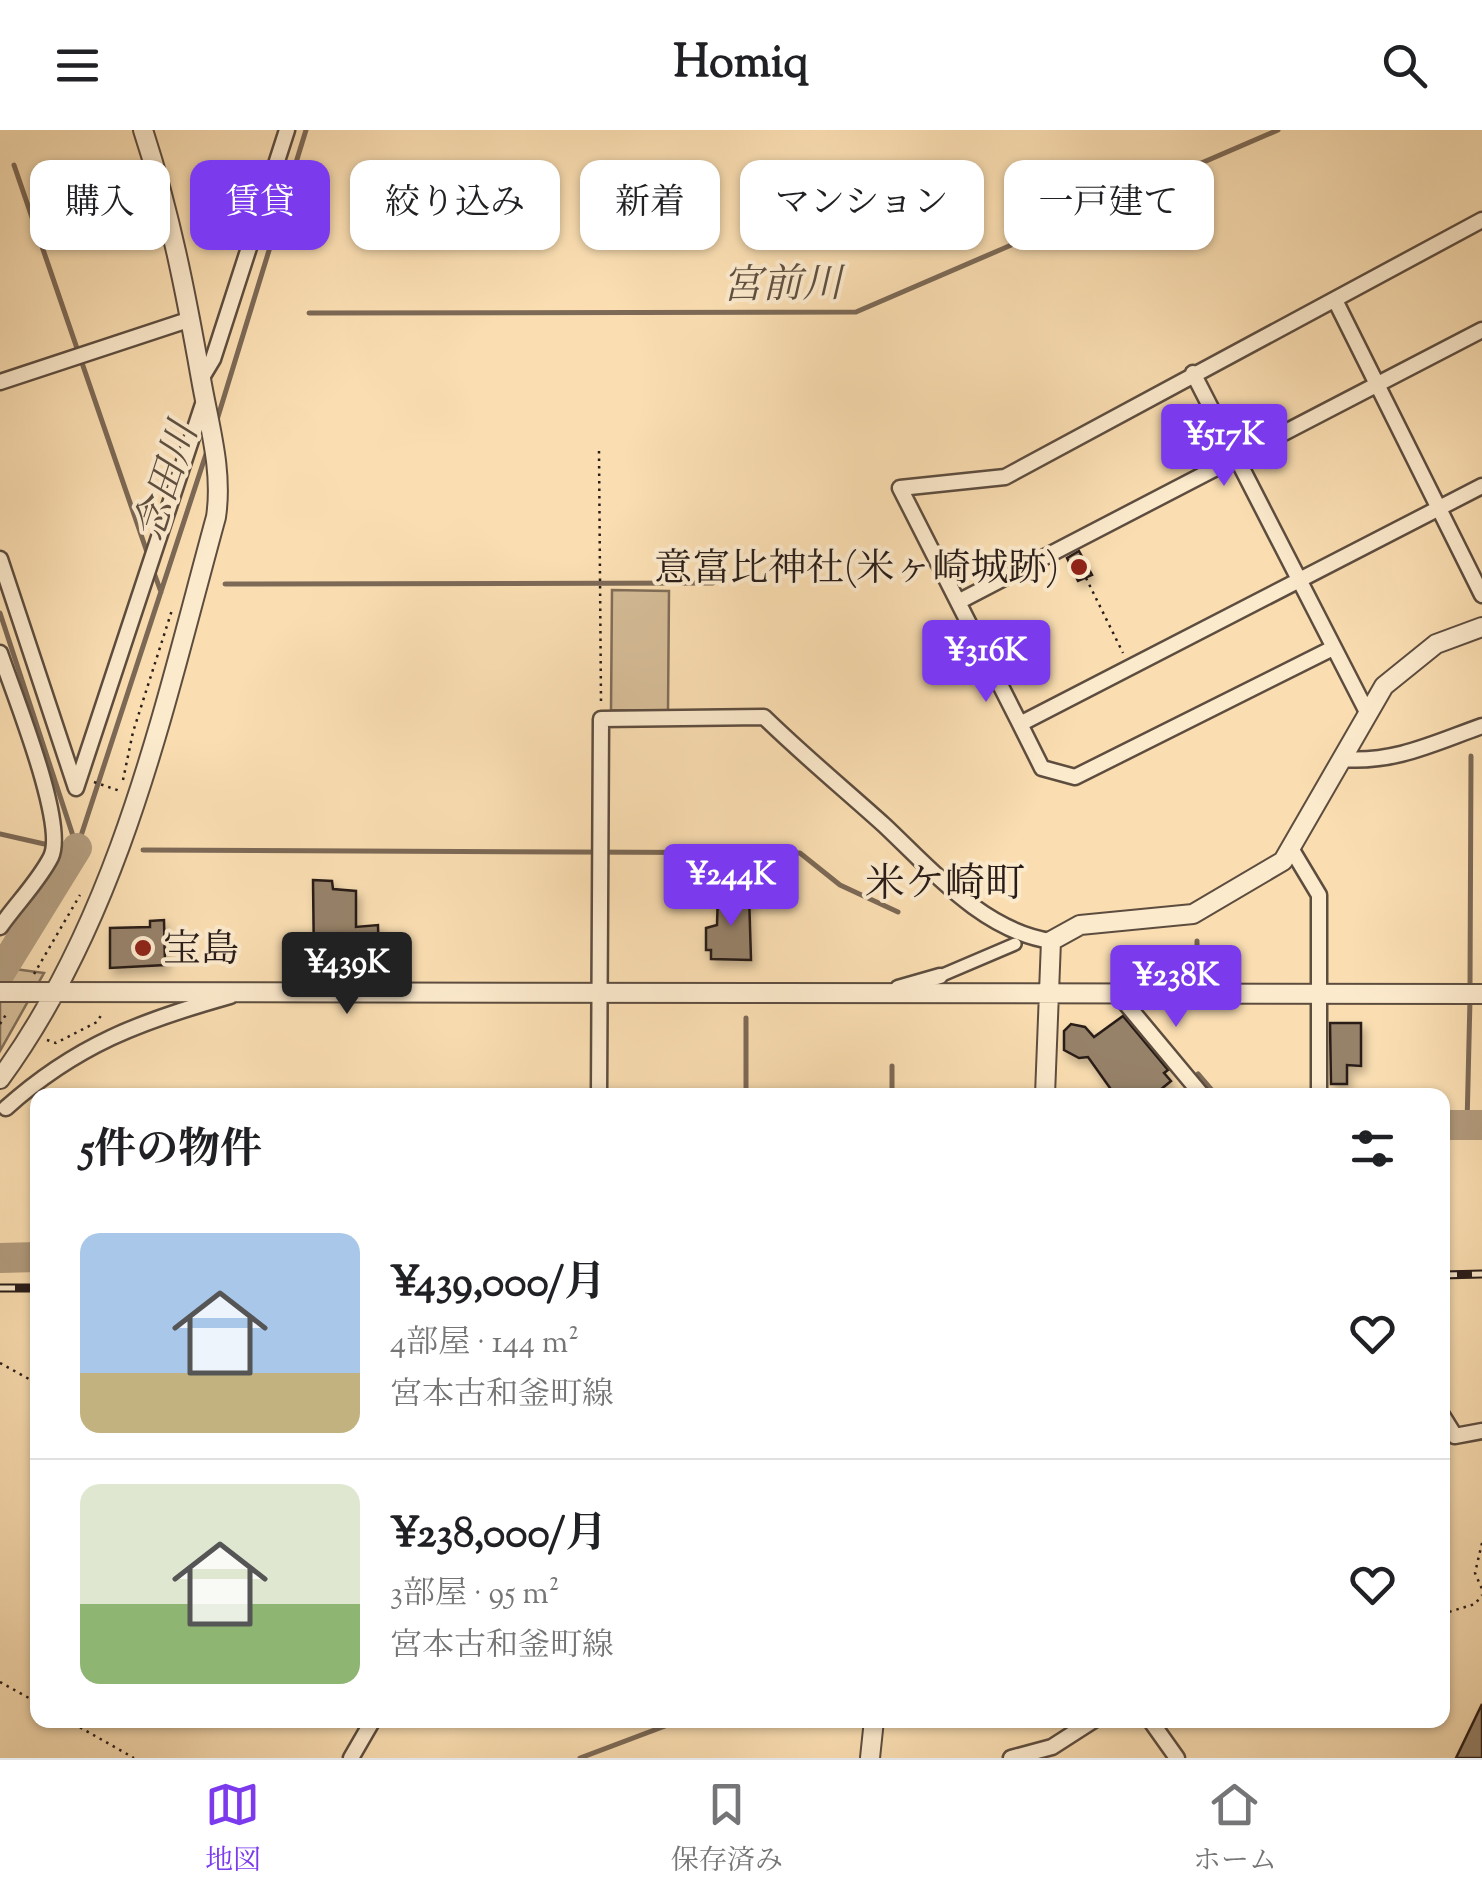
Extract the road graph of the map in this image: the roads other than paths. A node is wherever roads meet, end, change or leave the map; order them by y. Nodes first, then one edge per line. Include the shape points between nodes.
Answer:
1 (143, 130) edge
2 (287, 130) edge
3 (1482, 220) edge
4 (1336, 300) junction
5 (191, 319) junction
6 (1482, 330) edge
7 (1192, 373) junction
8 (0, 382) edge
9 (1378, 385) junction
10 (204, 395) junction
11 (1234, 460) junction
12 (1482, 486) edge
13 (1441, 508) junction
14 (0, 559) edge
15 (1299, 583) junction
16 (1482, 596) edge
17 (958, 602) junction
18 (1482, 627) edge
19 (1333, 648) junction
20 (0, 654) edge
21 (0, 695) edge
22 (16, 699) junction
23 (1368, 712) junction
24 (1020, 724) junction
25 (1482, 726) edge
26 (1342, 760) junction
27 (1292, 850) junction
28 (0, 926) edge
29 (1030, 938) junction
30 (1051, 942) junction
31 (1014, 944) joint
32 (940, 976) joint
33 (2, 992) edge
34 (58, 992) junction
35 (599, 992) junction
36 (878, 993) junction
37 (1117, 993) junction
38 (239, 994) junction
39 (1047, 994) junction
40 (1322, 994) junction
41 (1482, 994) edge
42 (0, 1079) edge
43 (30, 1088) edge
44 (31, 1088) edge
45 (599, 1088) edge
46 (1045, 1088) edge
47 (1196, 1088) edge
48 (1320, 1088) edge
49 (6, 1108) dead end
50 (1450, 1428) edge
51 (1482, 1430) edge
52 (369, 1728) edge
53 (873, 1728) edge
54 (1082, 1728) edge
55 (1156, 1728) edge
56 (1060, 1742) junction
57 (352, 1758) edge
58 (870, 1758) edge
59 (1011, 1758) edge
60 (1070, 1758) edge
61 (1177, 1758) edge

1 - 5 street via 172,221
2 - 10 street
3 - 4 street
4 - 7 street
4 - 9 street
5 - 8 street
5 - 10 street
6 - 9 street
7 - 11 street
7 - 17 street via 1004,477 900,488
9 - 11 street
9 - 13 street
10 - 14 street via 76,788
10 - 34 street via 220,492 216,517 119,847
11 - 15 street
11 - 17 street
12 - 13 street
13 - 15 street
13 - 16 street
15 - 19 street
15 - 24 street
17 - 24 street
18 - 23 street via 1413,658
19 - 23 street
19 - 24 street via 1075,776 1042,768
20 - 22 street
21 - 22 street
22 - 28 street via 55,838 52,855
23 - 26 street
25 - 26 street via 1401,756
26 - 27 street
27 - 30 street via 1246,886 1193,914 1080,924
27 - 40 street via 1319,894
29 - 30 street
29 - 31 street
29 - 35 street via 917,861 764,718 602,719
30 - 39 street
31 - 32 street
32 - 36 street
33 - 34 street
34 - 38 street
34 - 42 street
35 - 36 street
35 - 38 street
35 - 45 street
36 - 39 street
37 - 39 street
37 - 40 street
37 - 47 street
38 - 44 street via 96,1042
39 - 46 street
40 - 41 street
40 - 48 street
43 - 49 street
50 - 51 street via 1455,1436
52 - 57 street
53 - 58 street
54 - 56 street
55 - 61 street
56 - 59 street
56 - 60 street

